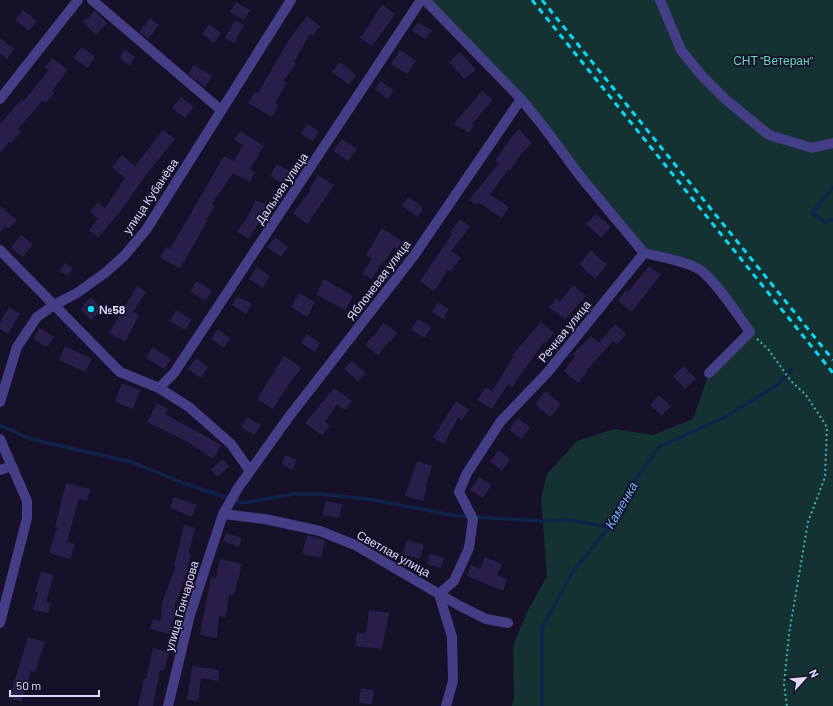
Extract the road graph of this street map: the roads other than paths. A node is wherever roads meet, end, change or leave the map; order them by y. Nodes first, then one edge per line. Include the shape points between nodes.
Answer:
1 (78, 0) edge
2 (92, 0) edge
3 (291, 0) edge
4 (421, 0) edge
5 (425, 0) edge
6 (660, 0) edge
7 (0, 99) edge
8 (521, 100) junction
9 (221, 110) junction
10 (833, 143) edge
11 (0, 250) edge
12 (644, 253) junction
13 (54, 305) junction
14 (709, 373) dead end
15 (160, 388) junction
16 (0, 402) edge
17 (0, 439) edge
18 (12, 466) junction
19 (0, 470) edge
20 (250, 471) junction
21 (238, 488) joint
22 (223, 514) junction
23 (439, 594) junction
24 (0, 623) edge
25 (508, 623) dead end
26 (168, 706) edge
27 (446, 706) edge

1 - 7 street
2 - 9 street
3 - 9 street, улица Кубанёва
4 - 15 street, Дальняя улица via 174,373
5 - 8 street
6 - 10 street via 681,50 726,100 769,134 812,148
8 - 12 street
8 - 20 street, Яблоневая улица via 412,257
9 - 13 street, улица Кубанёва via 146,230 124,256 77,293
11 - 13 street
12 - 14 street via 699,269 716,286 750,332
12 - 23 street, Речная улица via 547,373 501,421 467,473 459,492 472,519 469,548 454,581
13 - 15 street via 120,372
13 - 16 street, улица Кубанёва via 37,317 17,347
15 - 20 street via 216,429 231,444
17 - 18 street
18 - 19 street
18 - 24 street via 27,501 27,518
20 - 21 street, Яблоневая улица
21 - 22 street, улица Гончарова
22 - 23 street, Светлая улица via 265,519 320,531 355,545
22 - 26 street, улица Гончарова via 190,614
23 - 25 street, Светлая улица via 486,619
23 - 27 street via 452,637 453,681

